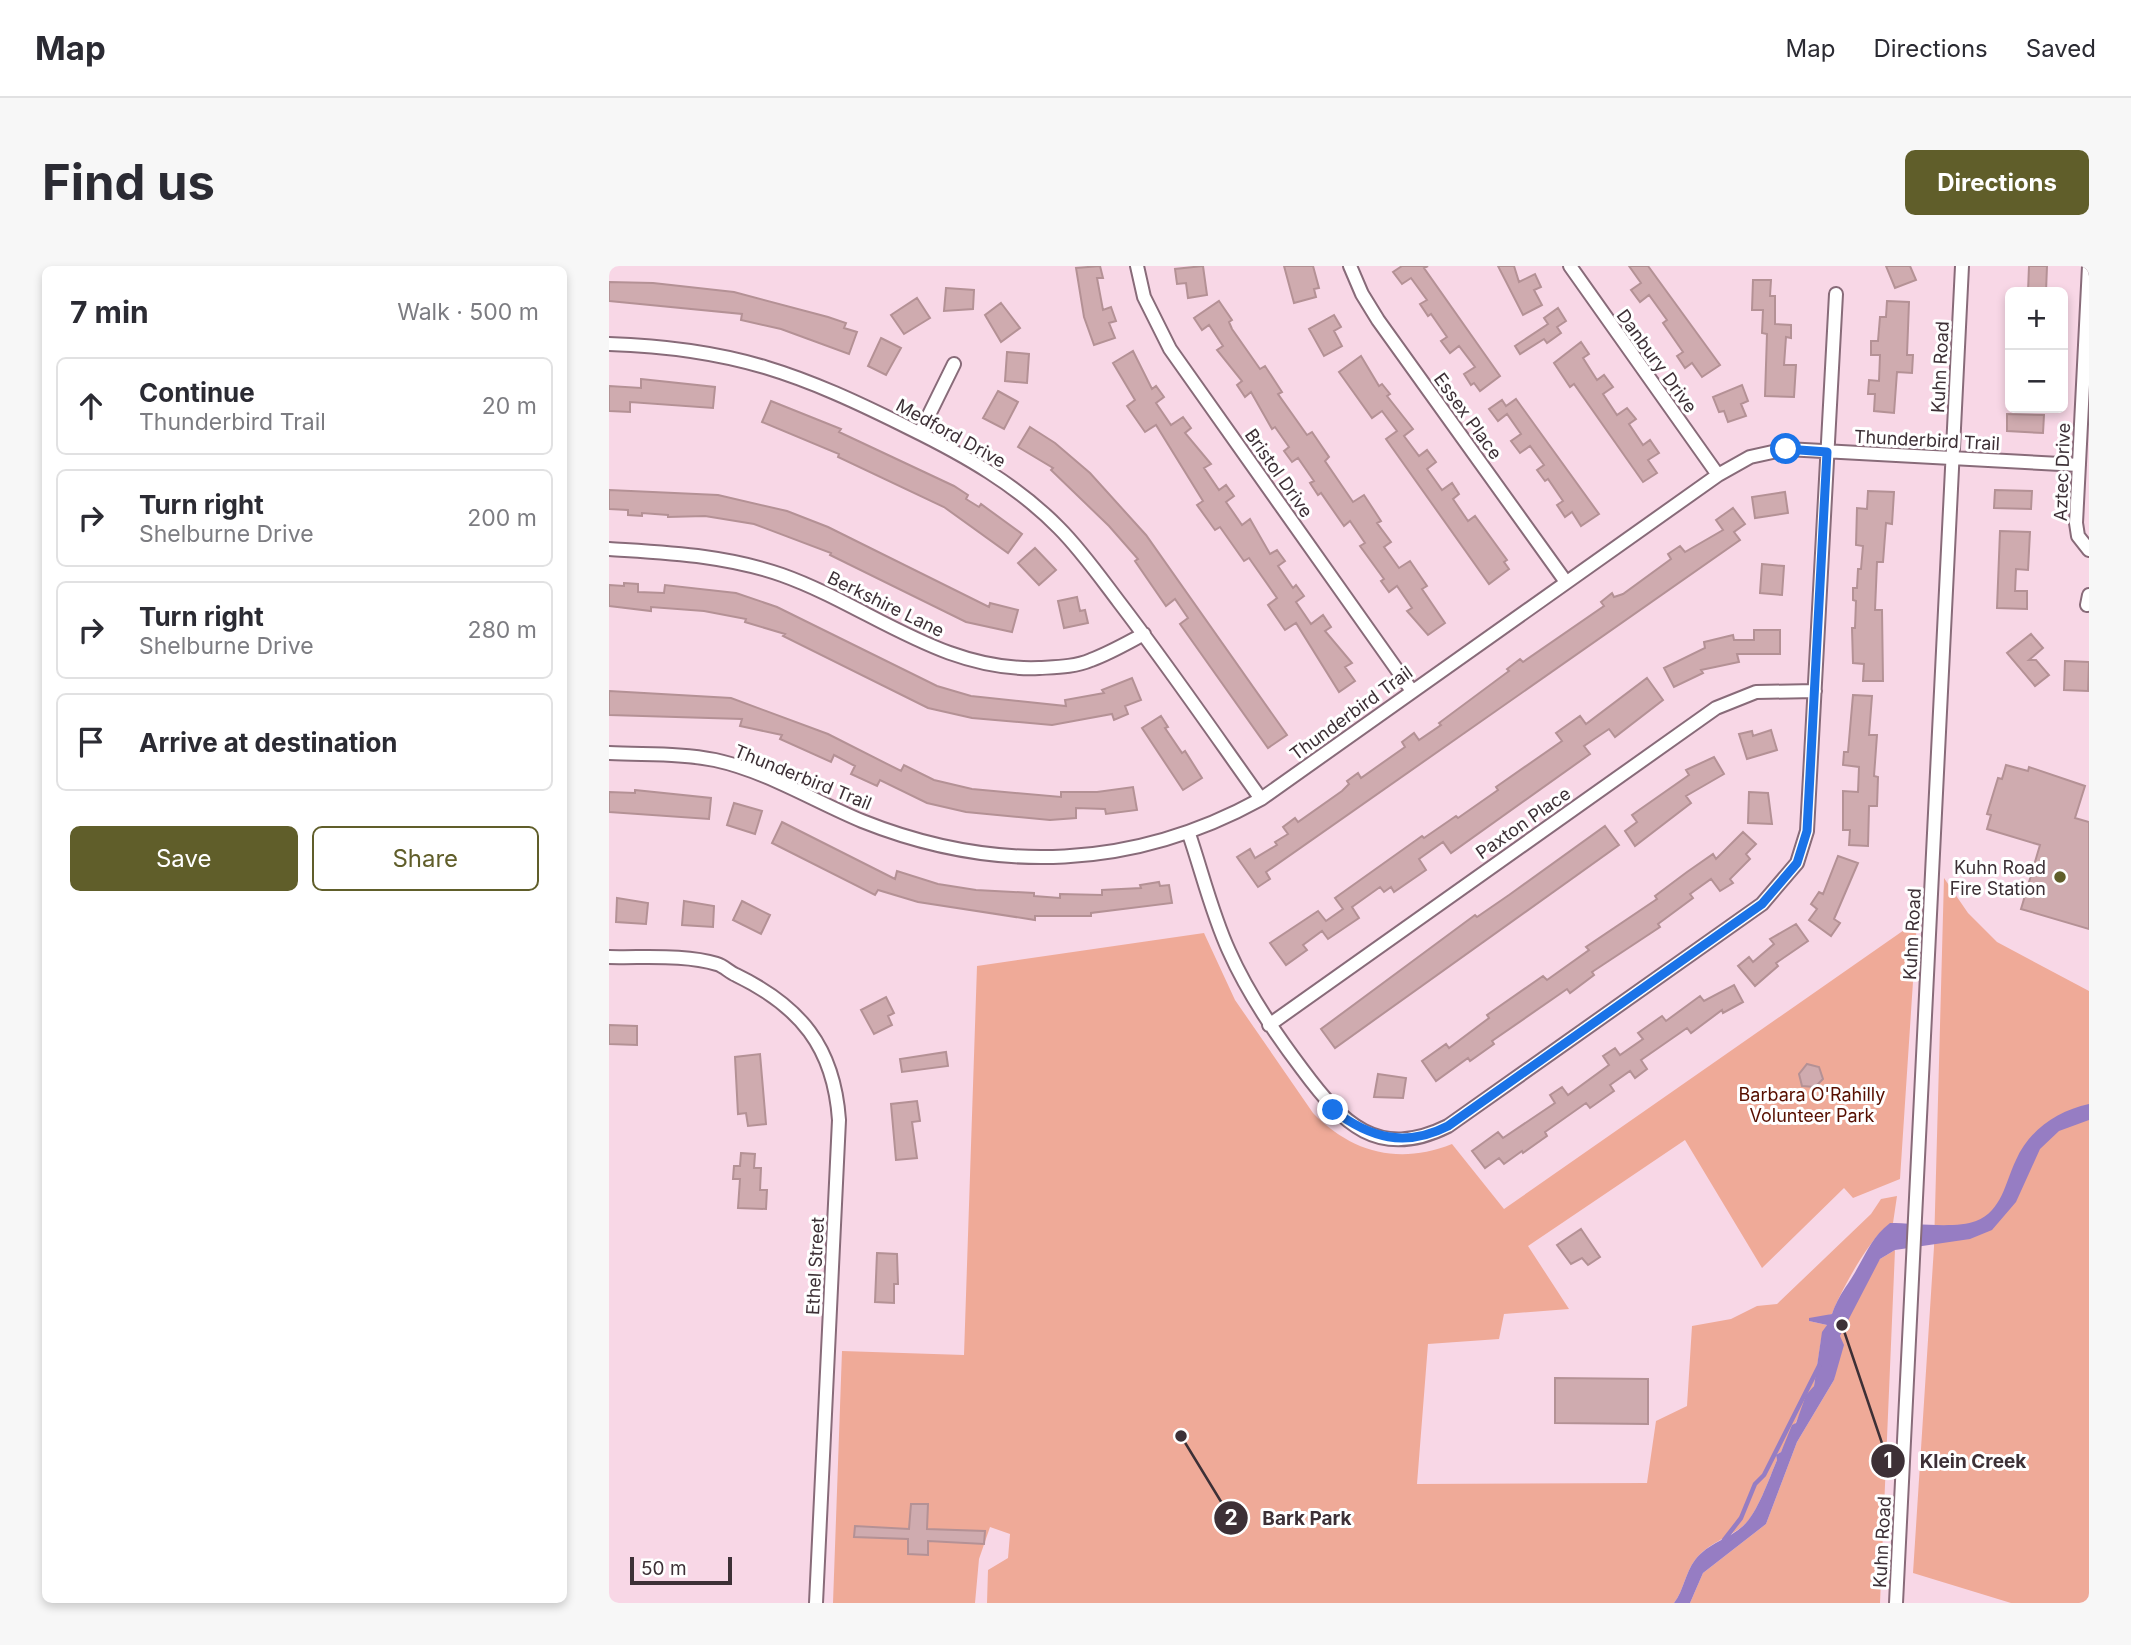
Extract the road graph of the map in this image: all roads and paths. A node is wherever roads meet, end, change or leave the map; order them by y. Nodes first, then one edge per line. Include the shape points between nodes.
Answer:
1 (1137, 266) edge
2 (1350, 266) edge
3 (1570, 266) edge
4 (1962, 266) edge
5 (2089, 266) edge
6 (1836, 294) dead end
7 (609, 344) edge
8 (2087, 344) edge
9 (954, 364) dead end
10 (920, 433) junction
11 (1827, 452) junction
12 (1953, 459) junction
13 (2079, 465) junction
14 (1718, 475) junction
15 (609, 550) edge
16 (2089, 550) edge
17 (1566, 582) junction
18 (1144, 634) junction
19 (1412, 691) junction
20 (1815, 691) junction
21 (609, 753) edge
22 (1261, 799) junction
23 (1189, 834) junction
24 (609, 957) edge
25 (1269, 1025) junction
26 (816, 1603) edge
27 (1896, 1603) edge

1 - 19 street, Bristol Drive via 1144,298 1170,349
2 - 17 street, Essex Place via 1378,320
3 - 14 street, Danbury Drive
4 - 12 street, Kuhn Road
5 - 8 street, Aztec Drive
6 - 11 street
7 - 10 street, Medford Drive via 677,347 741,358 808,380
8 - 13 street, Aztec Drive
9 - 10 street
10 - 18 street, Medford Drive via 990,471 1048,517 1078,548
11 - 12 street, Thunderbird Trail
11 - 14 street, Thunderbird Trail via 1767,452
11 - 20 street
12 - 13 street, Thunderbird Trail
12 - 27 street, Kuhn Road
13 - 16 street, Aztec Drive via 2076,529
14 - 17 street, Thunderbird Trail
15 - 18 street, Berkshire Lane via 704,555 761,568 831,596 945,653 985,665 1022,669 1089,661
17 - 19 street, Thunderbird Trail
18 - 22 street, Medford Drive
19 - 22 street, Thunderbird Trail
20 - 25 street, Paxton Place via 1756,692 1716,708
20 - 25 street via 1807,831 1797,863 1777,889 1448,1126 1401,1139 1362,1130 1333,1110
21 - 23 street, Thunderbird Trail via 723,763 863,821 972,851 1085,856
22 - 23 street, Thunderbird Trail
23 - 25 street via 1227,948
24 - 26 street, Ethel Street via 719,965 769,992 800,1017 827,1062 839,1120

